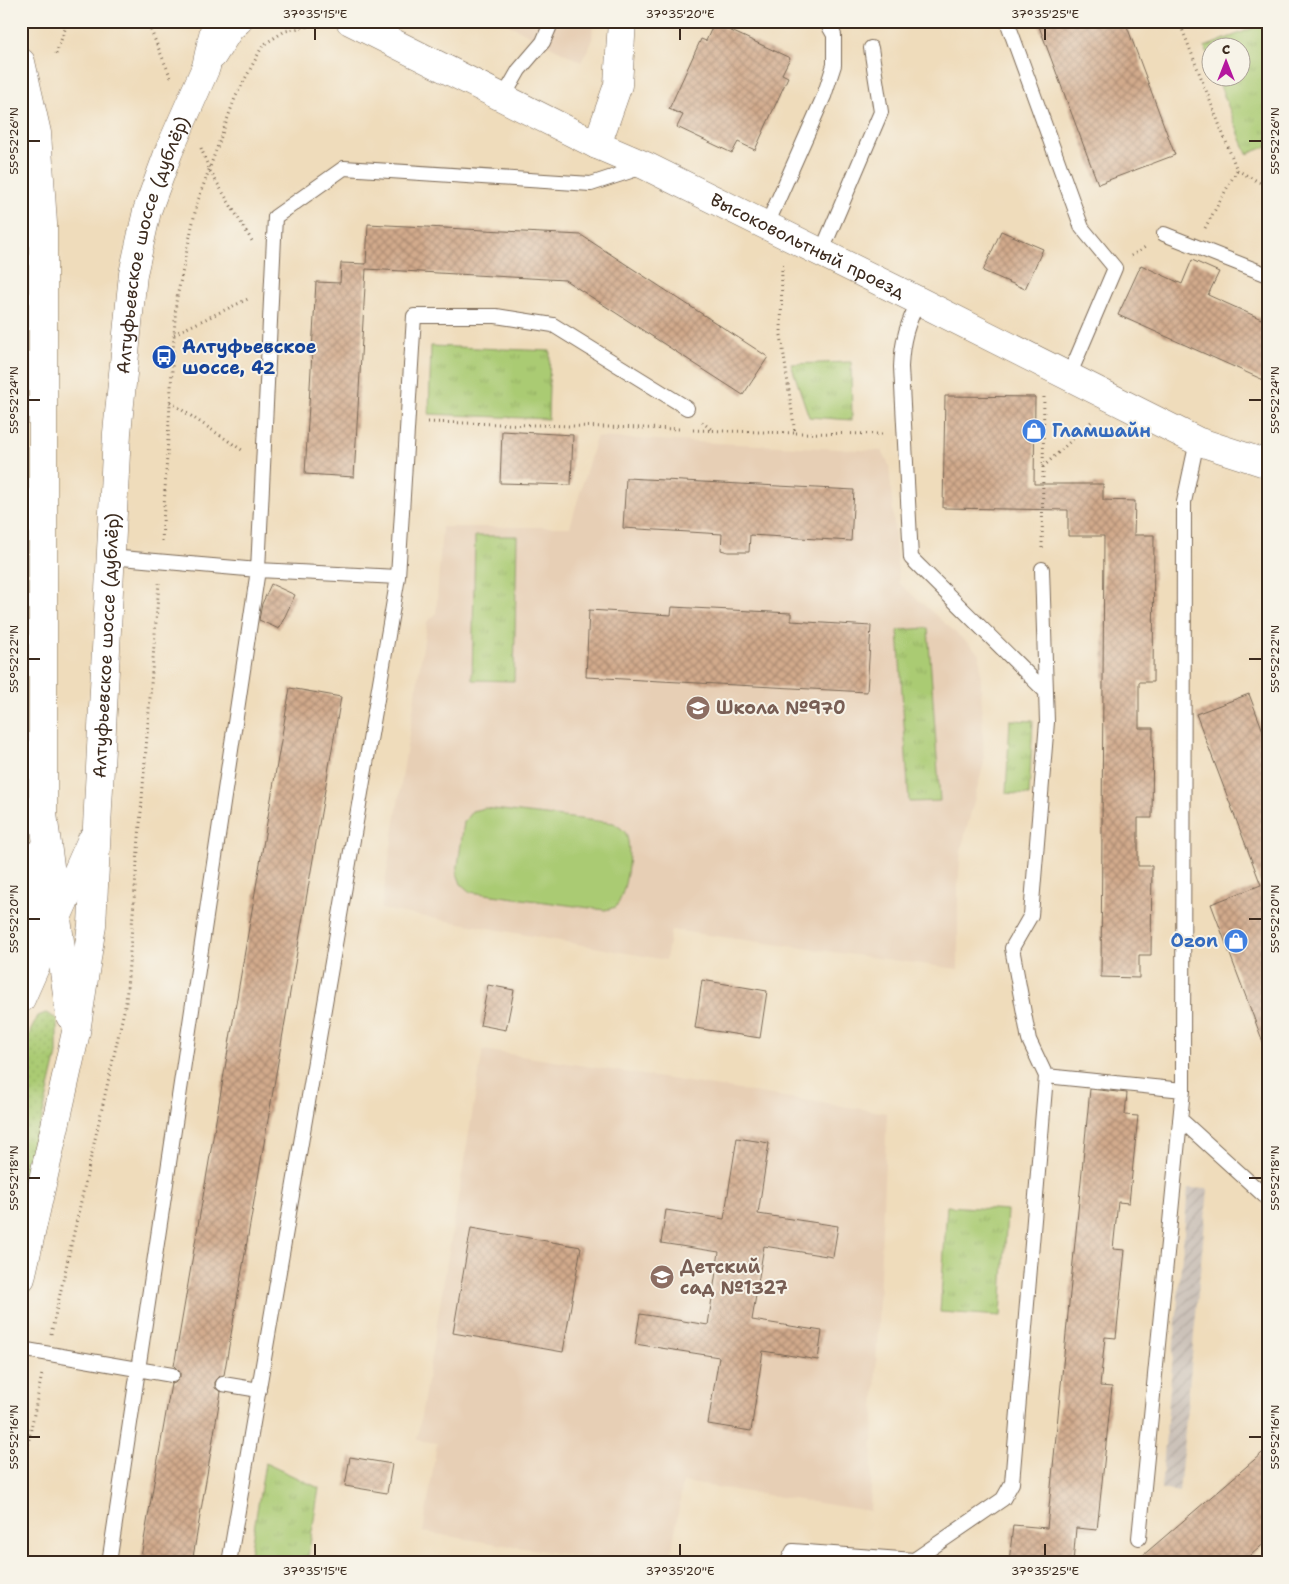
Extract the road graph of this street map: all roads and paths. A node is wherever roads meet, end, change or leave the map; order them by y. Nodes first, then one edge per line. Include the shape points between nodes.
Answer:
1 (68, 21) edge
2 (146, 21) edge
3 (216, 21) edge
4 (238, 21) edge
5 (552, 21) edge
6 (622, 21) edge
7 (826, 21) edge
8 (1007, 21) edge
9 (1178, 21) edge
10 (1199, 21) edge
11 (338, 22) edge
12 (1181, 28) junction
13 (871, 48) dead end
14 (56, 54) dead end
15 (21, 62) edge
16 (206, 67) junction
17 (503, 98) junction
18 (186, 112) junction
19 (597, 145) junction
20 (646, 166) junction
21 (1237, 170) junction
22 (210, 171) junction
23 (1268, 187) edge
24 (766, 227) junction
25 (1164, 234) joint
26 (1194, 246) junction
27 (821, 254) junction
28 (782, 262) dead end
29 (1115, 268) junction
30 (1268, 275) edge
31 (272, 282) junction
32 (919, 301) junction
33 (174, 334) junction
34 (1045, 364) junction
35 (1068, 376) junction
36 (170, 402) junction
37 (687, 408) dead end
38 (1095, 418) dead end
39 (407, 421) junction
40 (795, 433) junction
41 (904, 434) junction
42 (1198, 441) junction
43 (263, 464) junction
44 (1268, 464) edge
45 (1043, 467) junction
46 (110, 557) junction
47 (160, 562) junction
48 (1042, 569) joint
49 (258, 570) junction
50 (398, 577) junction
51 (1046, 692) junction
52 (42, 795) junction
53 (100, 802) junction
54 (57, 918) junction
55 (21, 982) edge
56 (21, 1000) edge
57 (1046, 1076) junction
58 (66, 1077) junction
59 (1183, 1090) junction
60 (1180, 1118) junction
61 (1268, 1199) edge
62 (21, 1278) edge
63 (21, 1349) edge
64 (47, 1353) junction
65 (139, 1369) junction
66 (172, 1375) dead end
67 (223, 1384) dead end
68 (259, 1390) junction
69 (21, 1479) edge
70 (1139, 1538) dead end
71 (1268, 1555) edge
72 (915, 1562) edge
73 (109, 1563) edge
74 (229, 1563) edge
75 (787, 1563) edge
76 (1258, 1563) edge

1 - 14 path
2 - 18 path
3 - 16 main road, Алтуфьевское шоссе (дублёр)
4 - 16 main road via 218,45
5 - 17 lane via 542,42 519,70
6 - 19 main road via 618,85
7 - 24 lane via 834,35 834,65 824,96
8 - 29 lane via 1082,228
9 - 12 path
10 - 12 path
11 - 17 main road, Высоковольтный проезд
11 - 22 path via 285,31 263,45 235,98
12 - 21 path
13 - 27 lane via 881,112
15 - 52 main road via 37,134 43,224
16 - 18 main road, Алтуфьевское шоссе (дублёр)
17 - 19 main road, Высоковольтный проезд
18 - 22 path
18 - 46 main road, Алтуфьевское шоссе (дублёр) via 147,210 133,274 122,372
19 - 20 main road, Высоковольтный проезд
20 - 24 main road, Высоковольтный проезд
20 - 31 lane via 591,184 344,168 275,217
21 - 23 path
21 - 26 path
22 - 31 path
22 - 33 path via 195,212 176,302
24 - 27 main road, Высоковольтный проезд
25 - 26 lane
25 - 29 path
26 - 30 lane
27 - 32 main road, Высоковольтный проезд
28 - 40 path via 781,335
29 - 35 lane
31 - 33 path
31 - 43 lane
32 - 34 main road, Высоковольтный проезд
32 - 41 lane via 907,322 902,340
33 - 36 path
34 - 35 main road, Высоковольтный проезд
34 - 45 path
35 - 42 main road, Высоковольтный проезд
36 - 43 path
36 - 47 path
37 - 39 lane via 553,325 496,316 414,316
38 - 45 path
39 - 40 path
39 - 50 lane
40 - 41 path
41 - 51 lane via 911,558
42 - 44 main road, Высоковольтный проезд
42 - 59 lane via 1184,502
43 - 49 lane
45 - 48 path
46 - 47 lane
46 - 53 main road, Алтуфьевское шоссе (дублёр)
47 - 49 lane
47 - 64 path via 126,1002
48 - 51 lane
49 - 50 lane
49 - 65 lane
50 - 68 lane
51 - 57 lane via 1047,722 1031,915 1012,948 1030,1040
52 - 54 main road
52 - 55 main road via 40,837
53 - 54 main road via 91,840
53 - 58 main road, Алтуфьевское шоссе (дублёр) via 85,982
54 - 56 main road
54 - 58 main road via 70,1018
57 - 59 lane
57 - 72 lane via 1012,1483 1003,1499
58 - 62 main road, Алтуфьевское шоссе (дублёр)
59 - 60 lane
60 - 61 lane
60 - 70 lane
63 - 64 lane
64 - 65 lane
64 - 69 path
65 - 66 lane
65 - 73 lane
67 - 68 lane
68 - 74 lane
71 - 76 path
72 - 75 lane via 794,1551

